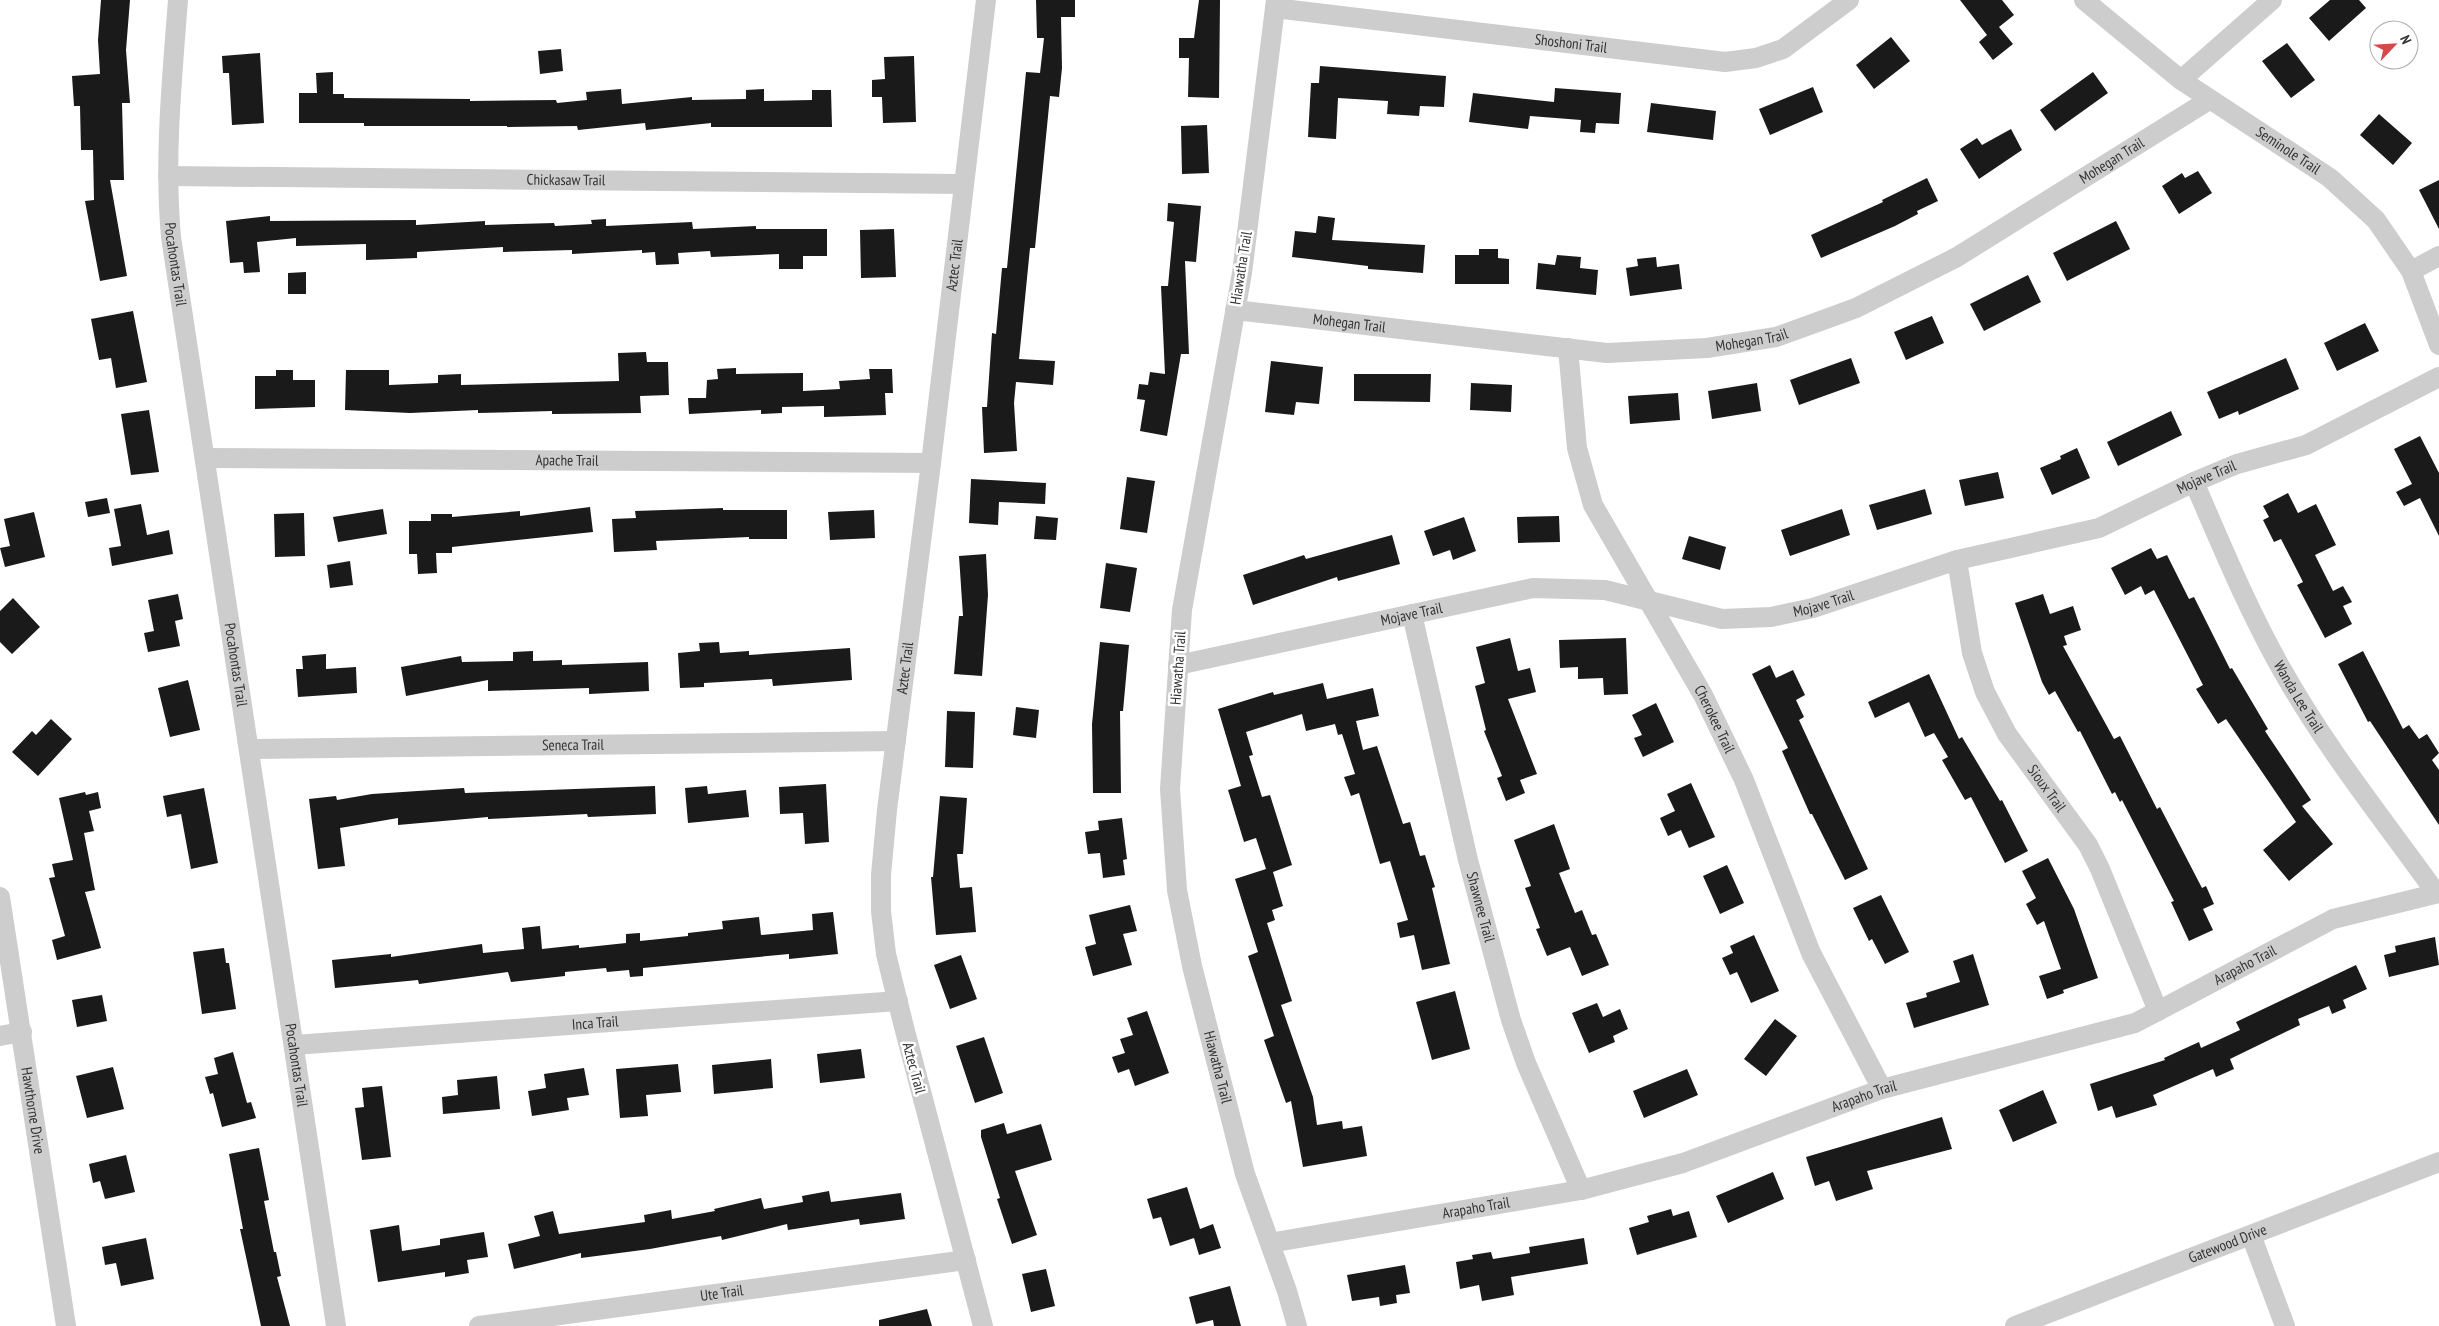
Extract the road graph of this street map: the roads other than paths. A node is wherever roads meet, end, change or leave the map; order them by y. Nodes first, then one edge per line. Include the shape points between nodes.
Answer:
1 (178, 0) edge
2 (986, 0) edge
3 (1849, 0) edge
4 (2084, 0) edge
5 (2272, 0) edge
6 (1276, 4) edge
7 (2181, 80) junction
8 (2209, 100) junction
9 (168, 176) junction
10 (964, 184) junction
11 (2439, 256) edge
12 (2411, 271) junction
13 (1235, 310) junction
14 (2439, 345) edge
15 (1568, 348) junction
16 (2439, 377) edge
17 (205, 458) junction
18 (931, 463) junction
19 (2194, 482) junction
20 (1957, 560) junction
21 (1649, 601) junction
22 (1412, 614) junction
23 (1178, 665) junction
24 (896, 741) junction
25 (249, 749) junction
26 (2437, 893) edge
27 (0, 896) edge
28 (898, 1001) junction
29 (2158, 1011) junction
30 (22, 1032) junction
31 (0, 1036) edge
32 (294, 1045) junction
33 (1882, 1089) junction
34 (2439, 1162) edge
35 (1581, 1190) junction
36 (2251, 1234) junction
37 (1270, 1243) junction
38 (966, 1260) junction
39 (66, 1326) edge
40 (336, 1326) edge
41 (479, 1326) edge
42 (983, 1326) edge
43 (1297, 1326) edge
44 (2015, 1326) edge
45 (2285, 1326) edge

1 - 9 street, Pocahontas Trail
2 - 10 street, Aztec Trail
3 - 6 street, Shoshoni Trail via 1783,49 1756,58 1725,62
4 - 7 street, Seminole Trail
5 - 7 street
6 - 13 street, Hiawatha Trail
7 - 8 street, Seminole Trail
8 - 12 street, Seminole Trail via 2330,178 2376,220
8 - 15 street, Mohegan Trail via 1956,257 1856,308 1776,337 1707,348 1607,353
9 - 10 street, Chickasaw Trail
9 - 17 street, Pocahontas Trail via 171,237
10 - 18 street, Aztec Trail
11 - 12 street
12 - 14 street, Seminole Trail
13 - 15 street, Mohegan Trail
13 - 23 street, Hiawatha Trail via 1182,610
15 - 21 street, Cherokee Trail via 1578,448 1585,481 1593,505
16 - 19 street, Mojave Trail via 2306,445 2237,464
17 - 18 street, Apache Trail
17 - 25 street, Pocahontas Trail
18 - 24 street, Aztec Trail
19 - 20 street, Mojave Trail via 2099,528
19 - 26 street, Wanda Lee Trail via 2243,593 2281,668 2314,722
20 - 21 street, Mojave Trail via 1813,608 1771,617 1722,619
20 - 29 street, Sioux Trail via 1972,653 1985,692 2007,734 2088,845
21 - 22 street, Mojave Trail via 1605,590 1532,588
21 - 33 street, Cherokee Trail via 1703,695 1740,771 1811,953
22 - 23 street, Mojave Trail
22 - 35 street, Shawnee Trail via 1468,860 1511,1020 1526,1063
23 - 37 street, Hiawatha Trail via 1170,789 1177,890 1192,966 1245,1174
24 - 25 street, Seneca Trail
24 - 28 street, Aztec Trail via 881,875 881,911 886,954
25 - 32 street, Pocahontas Trail
26 - 29 street, Arapaho Trail via 2333,919
27 - 30 street, Hawthorne Drive
28 - 32 street, Inca Trail
28 - 38 street, Aztec Trail
29 - 33 street, Arapaho Trail via 2135,1024
30 - 31 street
30 - 39 street, Hawthorne Drive
32 - 40 street, Pocahontas Trail
33 - 35 street, Arapaho Trail via 1683,1163
34 - 36 street, Gatewood Drive
35 - 37 street, Arapaho Trail
36 - 44 street, Gatewood Drive
36 - 45 street
37 - 43 street, Hiawatha Trail
38 - 41 street, Ute Trail
38 - 42 street, Aztec Trail

